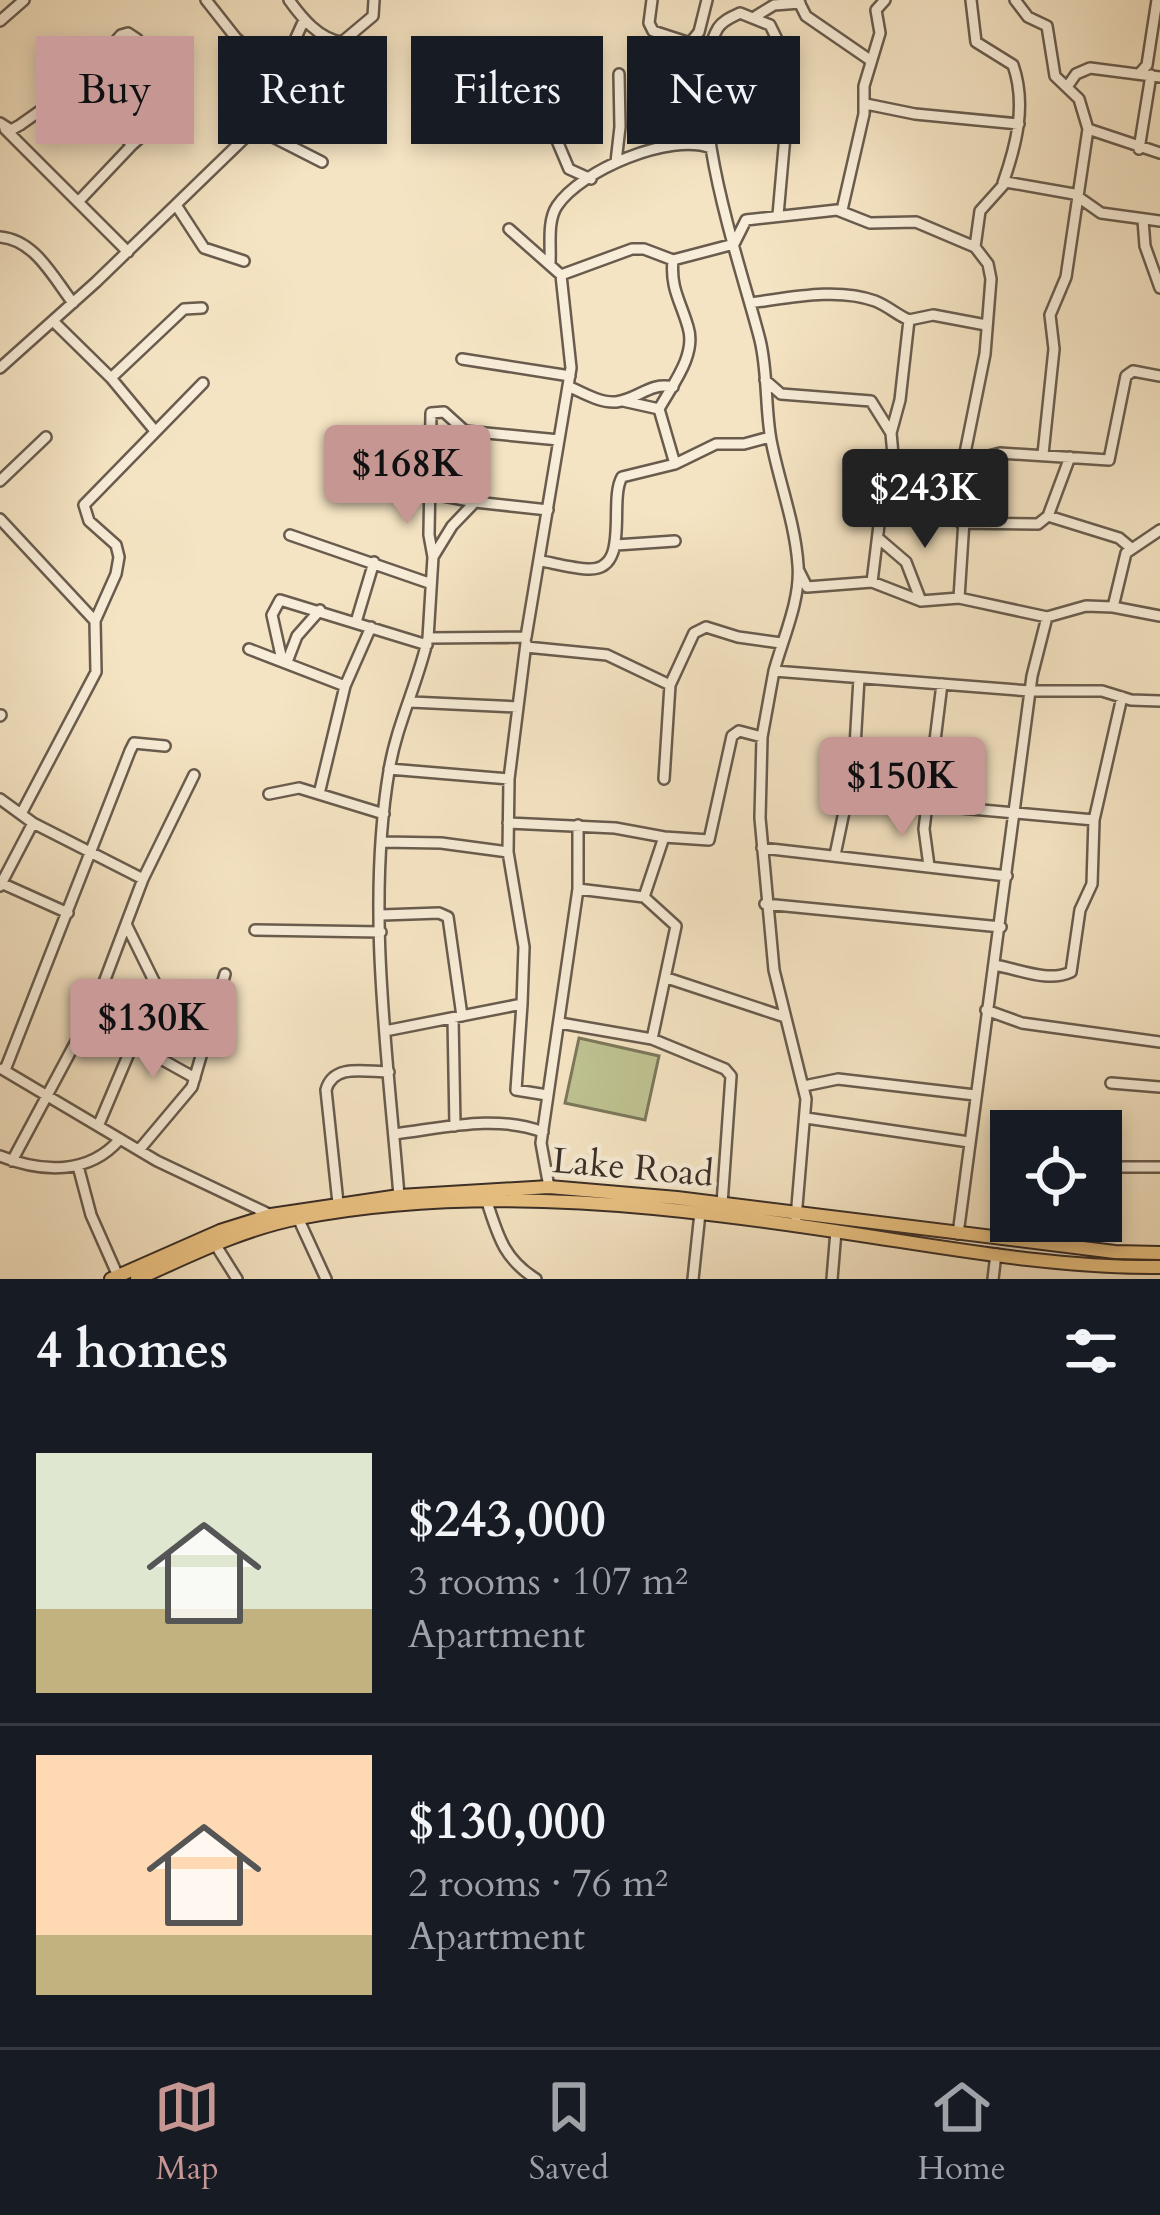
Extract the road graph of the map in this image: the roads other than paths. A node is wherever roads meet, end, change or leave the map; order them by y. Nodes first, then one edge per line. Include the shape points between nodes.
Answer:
1 (24, 0) edge
2 (206, 0) edge
3 (289, 0) edge
4 (374, 0) edge
5 (652, 0) edge
6 (707, 0) edge
7 (884, 0) edge
8 (971, 0) edge
9 (1015, 0) edge
10 (1157, 0) edge
11 (802, 2) edge
12 (705, 13) junction
13 (756, 16) junction
14 (304, 20) junction
15 (0, 21) edge
16 (718, 28) junction
17 (234, 36) edge
18 (297, 36) edge
19 (666, 36) edge
20 (696, 36) edge
21 (716, 36) edge
22 (870, 60) junction
23 (619, 74) dead end
24 (1150, 75) edge
25 (1067, 87) junction
26 (866, 104) junction
27 (36, 114) edge
28 (1018, 124) junction
29 (2, 126) edge
30 (1088, 129) junction
31 (239, 144) edge
32 (287, 144) edge
33 (558, 144) edge
34 (711, 144) edge
35 (132, 145) edge
36 (711, 148) junction
37 (1139, 148) junction
38 (1160, 153) edge
39 (322, 162) dead end
40 (616, 162) junction
41 (591, 178) junction
42 (1003, 184) junction
43 (1078, 196) junction
44 (722, 197) junction
45 (78, 202) junction
46 (176, 205) junction
47 (842, 210) junction
48 (778, 215) junction
49 (746, 220) junction
50 (1143, 220) junction
51 (1160, 221) edge
52 (509, 229) dead end
53 (0, 237) edge
54 (734, 244) junction
55 (975, 247) junction
56 (128, 252) junction
57 (674, 260) junction
58 (244, 261) dead end
59 (550, 262) junction
60 (561, 275) junction
61 (1160, 288) edge
62 (73, 303) junction
63 (750, 303) junction
64 (202, 308) dead end
65 (909, 320) junction
66 (53, 321) junction
67 (986, 326) junction
68 (462, 359) dead end
69 (0, 368) edge
70 (1160, 376) edge
71 (111, 378) junction
72 (765, 380) junction
73 (569, 381) junction
74 (203, 383) dead end
75 (674, 387) junction
76 (781, 394) junction
77 (622, 401) junction
78 (766, 408) junction
79 (659, 409) junction
80 (154, 430) junction
81 (891, 434) junction
82 (46, 437) dead end
83 (770, 437) junction
84 (560, 440) junction
85 (1043, 454) junction
86 (1070, 457) junction
87 (675, 464) junction
88 (967, 474) junction
89 (0, 481) edge
90 (391, 486) dead end
91 (429, 491) junction
92 (475, 502) junction
93 (548, 510) junction
94 (1048, 516) junction
95 (0, 519) edge
96 (961, 524) junction
97 (1160, 530) edge
98 (290, 535) dead end
99 (878, 538) junction
100 (675, 541) dead end
101 (616, 545) junction
102 (1131, 548) junction
103 (433, 557) junction
104 (542, 561) junction
105 (374, 562) junction
106 (799, 571) junction
107 (872, 582) junction
108 (429, 583) junction
109 (807, 587) junction
110 (959, 598) junction
111 (794, 599) junction
112 (921, 602) junction
113 (1113, 607) junction
114 (320, 610) junction
115 (1025, 614) junction
116 (1160, 616) edge
117 (1046, 617) junction
118 (95, 621) junction
119 (356, 622) junction
120 (371, 628) junction
121 (1039, 637) junction
122 (428, 642) junction
123 (526, 642) junction
124 (781, 643) junction
125 (249, 649) dead end
126 (285, 661) junction
127 (774, 671) junction
128 (859, 678) junction
129 (942, 684) junction
130 (670, 685) junction
131 (345, 686) junction
132 (1030, 691) junction
133 (1122, 697) junction
134 (1160, 700) edge
135 (411, 702) junction
136 (518, 707) junction
137 (761, 737) junction
138 (165, 746) dead end
139 (389, 769) junction
140 (194, 775) dead end
141 (509, 778) junction
142 (664, 779) dead end
143 (269, 794) dead end
144 (319, 794) junction
145 (0, 799) edge
146 (927, 806) junction
147 (21, 814) junction
148 (384, 814) junction
149 (1013, 815) junction
150 (1094, 820) junction
151 (34, 823) junction
152 (508, 823) junction
153 (578, 825) junction
154 (664, 838) junction
155 (382, 842) junction
156 (762, 848) junction
157 (90, 851) junction
158 (508, 853) junction
159 (835, 855) junction
160 (929, 866) junction
161 (1006, 876) junction
162 (143, 879) junction
163 (1, 885) edge
164 (578, 889) junction
165 (644, 897) junction
166 (765, 904) junction
167 (68, 913) junction
168 (382, 915) junction
169 (127, 926) junction
170 (1001, 927) junction
171 (255, 930) dead end
172 (381, 932) junction
173 (994, 965) junction
174 (225, 974) dead end
175 (667, 977) junction
176 (522, 1004) junction
177 (95, 1006) junction
178 (986, 1010) junction
179 (458, 1017) junction
180 (785, 1017) junction
181 (560, 1023) junction
182 (142, 1027) junction
183 (385, 1031) junction
184 (652, 1039) junction
185 (1160, 1042) edge
186 (134, 1044) junction
187 (2, 1068) edge
188 (389, 1072) junction
189 (195, 1078) junction
190 (1111, 1083) dead end
191 (804, 1086) junction
192 (1160, 1088) edge
193 (50, 1095) junction
194 (548, 1095) junction
195 (975, 1095) junction
196 (806, 1118) junction
197 (99, 1124) junction
198 (455, 1126) junction
199 (542, 1132) junction
200 (394, 1134) junction
201 (120, 1139) junction
202 (969, 1142) junction
203 (139, 1150) junction
204 (0, 1156) edge
205 (12, 1161) junction
206 (1122, 1165) edge
207 (78, 1166) junction
208 (1160, 1167) edge
209 (549, 1187) junction
210 (399, 1196) junction
211 (488, 1202) junction
212 (338, 1203) junction
213 (722, 1204) junction
214 (700, 1213) junction
215 (271, 1215) junction
216 (298, 1218) junction
217 (795, 1220) junction
218 (836, 1232) junction
219 (958, 1234) junction
220 (215, 1244) junction
221 (1160, 1253) edge
222 (996, 1254) junction
223 (1160, 1267) edge
224 (1126, 1273) edge
225 (145, 1277) edge
226 (115, 1278) edge
227 (237, 1279) edge
228 (326, 1279) edge
229 (536, 1279) edge
230 (693, 1279) edge
231 (832, 1279) edge
232 (993, 1279) edge

1 - 15 street
2 - 17 street
3 - 14 street
4 - 14 street via 373,16 342,42
5 - 19 street via 650,27
6 - 12 street
7 - 22 street
8 - 28 street via 976,42 1016,69
9 - 25 street via 1047,26 1054,71
10 - 24 street
11 - 13 street via 774,4
11 - 22 street via 806,16
12 - 16 street
12 - 20 street
13 - 16 street via 740,13
13 - 48 street via 770,26 791,68
14 - 18 street
16 - 21 street
22 - 26 street
23 - 40 street
24 - 25 street via 1090,68
24 - 37 street
25 - 30 street
26 - 28 street
26 - 47 street
27 - 29 street
28 - 42 street
29 - 45 street
30 - 37 street
30 - 43 street
31 - 46 street
32 - 39 street
33 - 41 street via 569,170
34 - 36 street
35 - 45 street
36 - 40 street via 675,143
36 - 44 street
37 - 38 street
40 - 41 street
41 - 59 street via 556,208
42 - 43 street
42 - 55 street via 980,211
43 - 50 street via 1101,213
43 - 85 street via 1066,277 1050,315
44 - 49 street
44 - 54 street
45 - 56 street
46 - 56 street
46 - 58 street via 204,248
47 - 48 street
47 - 55 street via 870,223 916,222
48 - 49 street
49 - 54 street
50 - 51 street
50 - 61 street
52 - 59 street
53 - 62 street via 33,251
54 - 57 street
54 - 63 street
55 - 67 street via 990,272
56 - 62 street
57 - 60 street via 639,248
57 - 75 street via 673,292 690,334
59 - 60 street
60 - 73 street
62 - 66 street
63 - 65 street via 858,296
63 - 72 street
64 - 71 street via 184,309
65 - 67 street via 933,315
65 - 81 street
66 - 69 street
66 - 71 street
67 - 88 street
68 - 73 street
70 - 86 street via 1126,376 1109,460
71 - 80 street
72 - 76 street
72 - 78 street
73 - 77 street via 599,400
73 - 84 street
74 - 80 street
75 - 77 street via 653,386
75 - 79 street
76 - 78 street
76 - 81 street via 871,400
77 - 79 street
78 - 83 street
79 - 87 street
80 - 118 street via 84,505 119,557
81 - 99 street via 894,466
82 - 89 street
83 - 87 street via 716,444
83 - 106 street
84 - 91 street via 465,431 434,410
84 - 93 street
85 - 86 street
85 - 88 street via 989,455
86 - 94 street
87 - 101 street via 619,481
88 - 96 street
90 - 91 street
91 - 92 street
91 - 103 street
92 - 93 street
92 - 103 street
93 - 104 street
94 - 96 street via 1038,524
94 - 102 street
95 - 118 street
96 - 110 street
97 - 102 street
98 - 105 street
99 - 107 street
99 - 112 street via 906,562
100 - 101 street
101 - 104 street via 605,564 591,569
102 - 113 street
103 - 108 street
104 - 123 street
105 - 108 street
105 - 119 street
106 - 109 street
106 - 111 street
107 - 109 street
107 - 112 street
108 - 122 street
109 - 111 street
110 - 112 street
110 - 115 street
111 - 124 street
113 - 116 street
113 - 117 street
114 - 119 street
114 - 126 street
114 - 126 street via 279,600 272,615
115 - 117 street
115 - 121 street
117 - 121 street
118 - 147 street via 96,672
119 - 120 street
120 - 122 street
120 - 131 street
121 - 132 street
122 - 123 street
122 - 135 street
123 - 130 street via 607,655
123 - 136 street
124 - 127 street
124 - 130 street via 700,628
125 - 126 street
126 - 131 street
127 - 128 street
127 - 137 street
128 - 129 street
128 - 159 street via 854,764
129 - 132 street
129 - 146 street
130 - 142 street
131 - 144 street
132 - 133 street
132 - 149 street
133 - 134 street
133 - 150 street
135 - 136 street
135 - 139 street
136 - 141 street
137 - 154 street via 732,736 710,840
137 - 156 street
138 - 157 street via 134,743
139 - 141 street
139 - 148 street
140 - 162 street
141 - 152 street
143 - 144 street
144 - 148 street
145 - 147 street
146 - 149 street
146 - 160 street
147 - 151 street
148 - 155 street
149 - 150 street
149 - 161 street
150 - 173 street via 1092,884 1071,971 1041,976
151 - 157 street
151 - 163 street
152 - 153 street
152 - 158 street
153 - 154 street
153 - 164 street
154 - 165 street
155 - 158 street
155 - 168 street
156 - 159 street
156 - 166 street
157 - 162 street
157 - 167 street
158 - 176 street via 524,947
159 - 160 street
160 - 161 street
161 - 170 street
162 - 169 street
163 - 167 street
164 - 165 street
164 - 181 street
165 - 175 street via 676,926
166 - 170 street
166 - 180 street
167 - 187 street
168 - 172 street
168 - 179 street via 448,916
169 - 177 street
169 - 182 street via 156,979
170 - 173 street
171 - 172 street
172 - 183 street
173 - 178 street
174 - 189 street
175 - 180 street
175 - 184 street
176 - 179 street
176 - 194 street via 516,1090
177 - 182 street
177 - 193 street
178 - 185 street
178 - 195 street
179 - 183 street
179 - 198 street
180 - 191 street
181 - 184 street
181 - 194 street
182 - 186 street
183 - 188 street
184 - 213 street via 731,1076
186 - 189 street
186 - 197 street
187 - 193 street
188 - 200 street
188 - 212 street via 329,1079
189 - 203 street
190 - 192 street
191 - 195 street via 838,1079
191 - 196 street
193 - 197 street
193 - 205 street
194 - 199 street
195 - 202 street
196 - 202 street
196 - 217 street
197 - 201 street
198 - 199 street via 512,1123
198 - 200 street
199 - 209 street
200 - 210 street
201 - 203 street
201 - 207 street via 100,1159
202 - 219 street
203 - 215 street
204 - 205 street
205 - 207 street
206 - 208 street
207 - 226 street
209 - 210 main road, Lake Road
209 - 213 main road, Lake Road
210 - 212 main road, Lake Road
211 - 214 main road, Lake Road
211 - 216 main road, Lake Road
211 - 229 street via 502,1247
212 - 215 main road, Lake Road
213 - 217 main road, Lake Road
214 - 217 main road, Lake Road
214 - 230 street
215 - 226 main road, Lake Road
216 - 220 main road, Lake Road
216 - 228 street
217 - 218 main road, Lake Road
217 - 219 main road, Lake Road
218 - 222 main road, Lake Road
218 - 231 street
219 - 221 main road, Lake Road
220 - 225 main road, Lake Road
220 - 227 street
222 - 224 main road, Lake Road
222 - 232 street
223 - 224 main road, Lake Road

